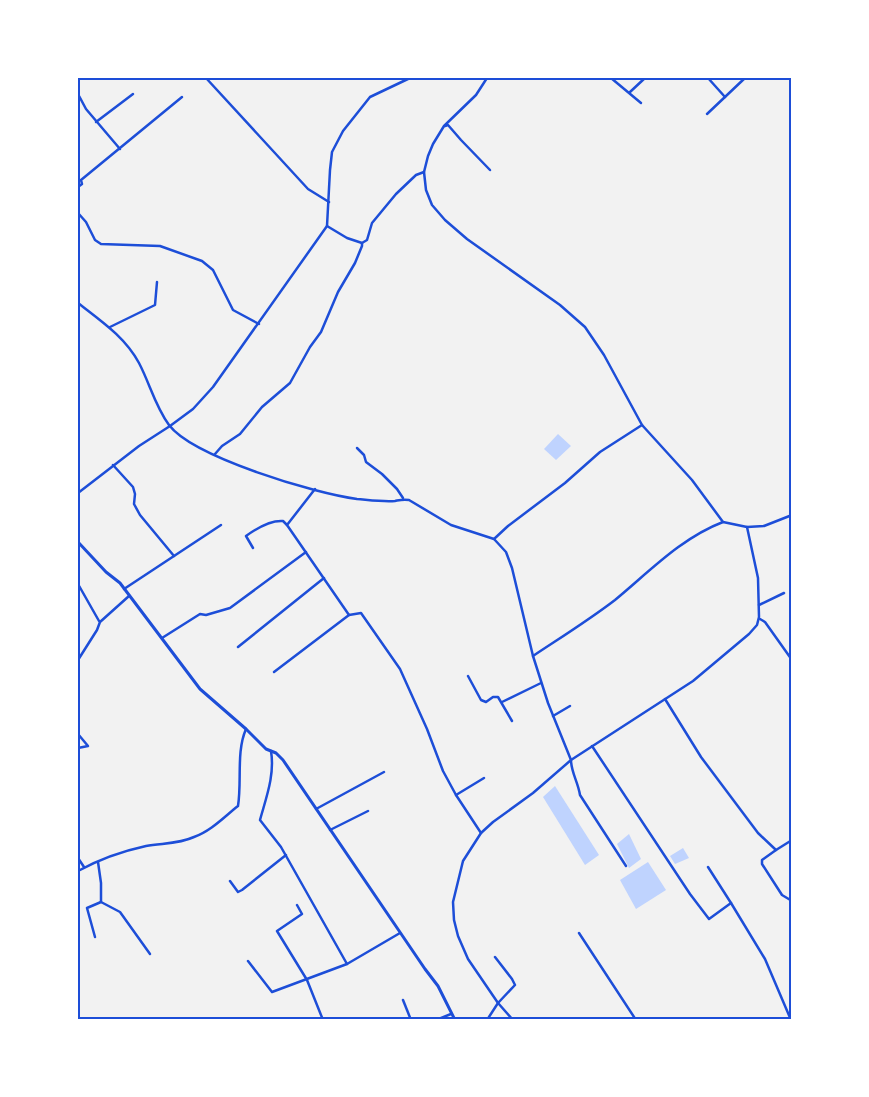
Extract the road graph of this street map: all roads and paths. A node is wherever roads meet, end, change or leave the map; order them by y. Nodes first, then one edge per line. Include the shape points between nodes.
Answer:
1 (206, 78) edge
2 (410, 78) edge
3 (487, 78) edge
4 (611, 78) edge
5 (645, 78) edge
6 (708, 78) edge
7 (745, 78) edge
8 (630, 93) junction
9 (78, 94) edge
10 (133, 94) dead end
11 (182, 97) dead end
12 (725, 97) junction
13 (641, 102) dead end
14 (707, 114) dead end
15 (96, 122) junction
16 (443, 126) junction
17 (120, 149) junction
18 (490, 170) dead end
19 (424, 172) junction
20 (78, 187) edge
21 (329, 202) junction
22 (78, 213) edge
23 (327, 226) junction
24 (362, 243) junction
25 (157, 282) dead end
26 (78, 303) edge
27 (259, 324) junction
28 (109, 327) junction
29 (642, 425) junction
30 (170, 426) junction
31 (357, 448) dead end
32 (215, 454) junction
33 (113, 465) junction
34 (315, 489) junction
35 (78, 493) edge
36 (403, 498) junction
37 (792, 515) edge
38 (723, 522) junction
39 (221, 525) dead end
40 (287, 526) junction
41 (747, 527) junction
42 (494, 539) junction
43 (78, 542) edge
44 (253, 548) dead end
45 (306, 552) junction
46 (174, 556) junction
47 (324, 578) junction
48 (78, 584) edge
49 (124, 589) junction
50 (784, 593) dead end
51 (129, 596) junction
52 (758, 605) junction
53 (349, 615) junction
54 (759, 617) junction
55 (100, 622) junction
56 (162, 638) junction
57 (238, 647) dead end
58 (533, 656) junction
59 (78, 660) edge
60 (792, 660) edge
61 (274, 672) dead end
62 (468, 676) dead end
63 (542, 682) junction
64 (665, 699) junction
65 (502, 702) junction
66 (570, 706) dead end
67 (553, 716) junction
68 (512, 721) dead end
69 (246, 729) junction
70 (78, 734) edge
71 (592, 746) junction
72 (78, 748) edge
73 (271, 751) junction
74 (571, 760) junction
75 (384, 772) dead end
76 (484, 778) dead end
77 (456, 795) junction
78 (316, 809) junction
79 (368, 810) dead end
80 (330, 830) junction
81 (481, 833) junction
82 (792, 840) edge
83 (776, 850) junction
84 (286, 855) junction
85 (78, 858) edge
86 (98, 862) junction
87 (626, 866) dead end
88 (708, 867) dead end
89 (84, 868) junction
90 (78, 871) edge
91 (230, 881) dead end
92 (792, 901) edge
93 (101, 902) junction
94 (731, 902) junction
95 (297, 905) dead end
96 (400, 933) junction
97 (579, 933) dead end
98 (95, 937) dead end
99 (150, 954) dead end
100 (495, 957) dead end
101 (248, 961) dead end
102 (347, 964) junction
103 (307, 980) junction
104 (403, 1000) dead end
105 (498, 1003) junction
106 (452, 1014) junction
107 (323, 1020) edge
108 (411, 1020) edge
109 (436, 1020) edge
110 (455, 1020) edge
111 (487, 1020) edge
112 (513, 1020) edge
113 (636, 1020) edge
114 (791, 1020) edge

1 - 21 street via 308,189
2 - 21 street via 370,97 343,132 332,152
3 - 16 street via 476,95
4 - 8 street
5 - 8 street
6 - 12 street
7 - 12 street
8 - 13 street
9 - 15 street
10 - 15 street
11 - 17 street
12 - 14 street
15 - 17 street
16 - 18 street via 448,125
16 - 19 street
17 - 20 street via 81,180
19 - 24 street via 416,175 396,194 372,223 367,240
19 - 29 street via 432,205 445,220 585,327
21 - 23 street
22 - 27 street via 101,244 160,246 208,264 233,310
23 - 24 street
23 - 27 street
24 - 32 street via 321,332 290,383 262,407 240,434
25 - 28 street via 155,305
26 - 28 street
27 - 30 street via 213,387 193,409
28 - 30 street via 126,343 139,364
29 - 38 street via 692,480
29 - 42 street via 600,452 565,484
30 - 32 street
30 - 33 street
31 - 36 street via 366,462 382,474
32 - 34 street via 241,468
33 - 35 street
33 - 46 street via 133,487 134,504 140,515
34 - 36 street via 356,499 395,501
34 - 40 street
36 - 42 street via 451,525
37 - 41 street via 764,526
38 - 41 street
38 - 58 street via 706,528 658,562 614,600
39 - 46 street
40 - 44 street via 283,521 273,520 253,531 246,536
40 - 45 street
41 - 52 street via 758,578
42 - 58 street via 506,552 512,568
43 - 49 street
45 - 47 street
45 - 56 street via 230,608 200,614
46 - 49 street
47 - 53 street
47 - 57 street
48 - 55 street
49 - 51 street
50 - 52 street
51 - 55 street
51 - 56 street
52 - 54 street
53 - 61 street
53 - 77 street via 361,613 400,669 442,771
54 - 60 street
54 - 64 street via 758,624 749,634 693,681
55 - 59 street
56 - 69 street via 200,689
58 - 63 street
62 - 65 street via 480,700 486,702 496,697
63 - 65 street
63 - 67 street
64 - 71 street
64 - 83 street via 701,757 758,833
65 - 68 street
66 - 67 street
67 - 74 street
69 - 73 street
69 - 86 street via 242,738 238,806 194,838 179,843 143,846
70 - 72 street via 88,746
71 - 74 street
71 - 94 street via 707,918
73 - 78 street via 283,760
73 - 84 street via 271,777 260,820
74 - 81 street
74 - 87 street via 580,794
75 - 78 street
76 - 77 street
77 - 81 street
78 - 80 street
79 - 80 street
80 - 96 street
81 - 105 street via 463,861 453,902 454,920 468,959
82 - 83 street
83 - 92 street via 762,860 762,864 782,895
84 - 91 street via 238,892
84 - 102 street
85 - 89 street
86 - 89 street
86 - 93 street
88 - 94 street
89 - 90 street
93 - 98 street via 88,908
93 - 99 street via 120,912
94 - 114 street via 765,960
95 - 103 street via 302,914 277,931
96 - 102 street
96 - 106 street via 438,986
97 - 113 street
100 - 105 street via 515,985
101 - 103 street via 272,992
102 - 103 street
103 - 107 street
104 - 108 street
105 - 111 street
105 - 112 street
106 - 109 street
106 - 110 street

